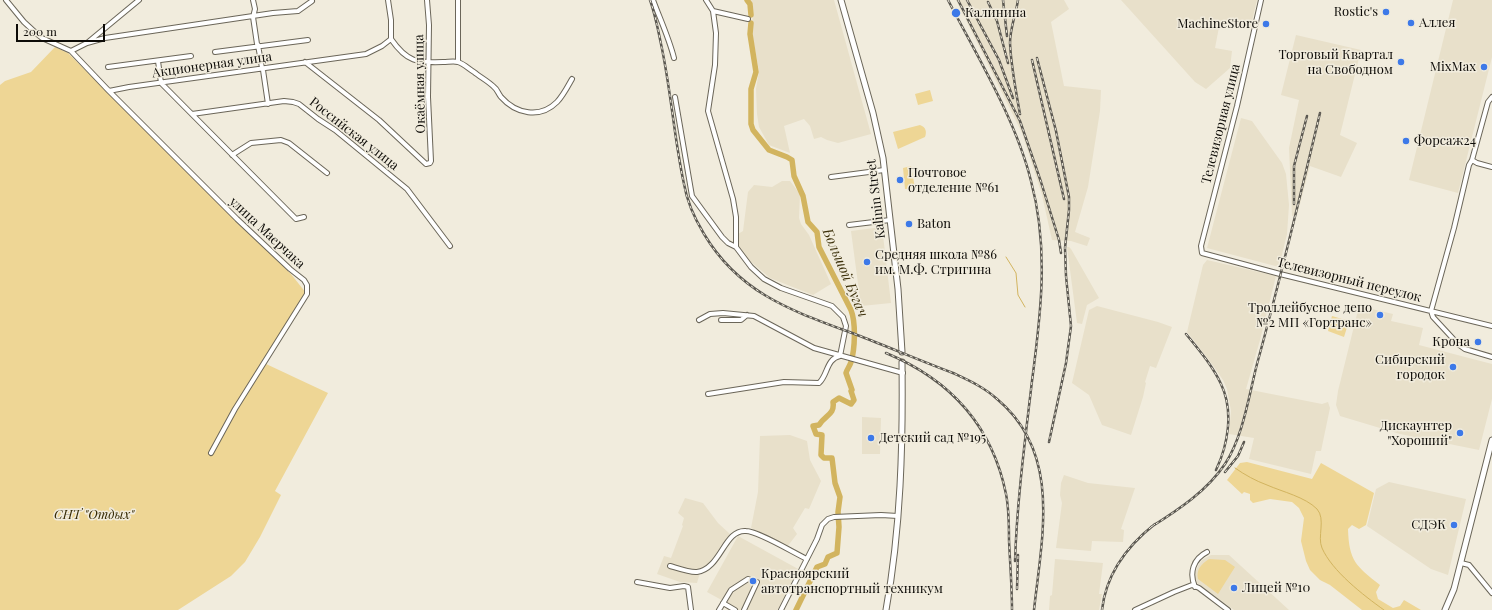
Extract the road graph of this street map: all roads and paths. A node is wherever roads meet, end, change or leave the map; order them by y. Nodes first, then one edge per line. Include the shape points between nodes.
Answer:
1 (6, 0) edge
2 (139, 0) edge
3 (253, 0) edge
4 (388, 0) edge
5 (427, 0) edge
6 (458, 0) edge
7 (653, 0) edge
8 (706, 0) edge
9 (841, 0) edge
10 (1261, 0) edge
11 (312, 1) dead end
12 (713, 11) junction
13 (253, 17) junction
14 (748, 19) dead end
15 (391, 39) junction
16 (308, 40) dead end
17 (87, 42) junction
18 (258, 46) junction
19 (71, 51) junction
20 (216, 52) dead end
21 (191, 56) dead end
22 (674, 58) dead end
23 (158, 61) junction
24 (305, 62) junction
25 (458, 62) junction
26 (429, 63) junction
27 (108, 67) dead end
28 (262, 68) junction
29 (572, 79) dead end
30 (161, 83) junction
31 (109, 91) junction
32 (675, 97) dead end
33 (1492, 97) edge
34 (268, 104) junction
35 (192, 114) junction
36 (232, 155) junction
37 (1472, 160) junction
38 (1492, 167) edge
39 (884, 170) junction
40 (327, 174) dead end
41 (830, 178) dead end
42 (304, 217) dead end
43 (890, 220) junction
44 (849, 225) dead end
45 (450, 246) dead end
46 (736, 247) junction
47 (1202, 253) joint
48 (1431, 311) junction
49 (747, 315) junction
50 (699, 320) dead end
51 (721, 320) dead end
52 (1492, 326) edge
53 (840, 356) junction
54 (1492, 357) edge
55 (902, 373) junction
56 (708, 394) dead end
57 (1492, 440) edge
58 (211, 453) dead end
59 (898, 516) junction
60 (1207, 552) dead end
61 (807, 559) junction
62 (1460, 563) junction
63 (670, 566) dead end
64 (637, 582) dead end
65 (1195, 587) junction
66 (1492, 593) edge
67 (723, 603) junction
68 (691, 610) edge
69 (719, 610) edge
70 (735, 610) edge
71 (744, 610) edge
72 (781, 610) edge
73 (886, 610) edge
74 (1135, 610) edge
75 (1228, 610) edge
76 (1445, 610) edge

1 - 19 street via 24,22 42,38
2 - 17 street
3 - 13 street
4 - 15 street
5 - 26 street, Окаёмная улица
6 - 25 street
7 - 22 street
8 - 12 street
9 - 39 main road, Kalinin Street via 877,127
10 - 47 street, Телевизорная улица via 1201,246
11 - 13 street via 298,11
12 - 14 street
12 - 46 street via 716,33 715,66 708,111 733,199
13 - 17 street
13 - 18 street
15 - 24 street, Акционерная улица via 366,54
15 - 26 street via 398,49 412,60
16 - 18 street
17 - 19 street
18 - 20 street
18 - 28 street
19 - 31 street
21 - 23 street
23 - 27 street
23 - 30 street
24 - 26 street, Окаёмная улица via 379,120 426,164 431,161
24 - 28 street, Акционерная улица
25 - 26 street
25 - 29 street via 494,87 510,105 529,113 544,111 558,102
28 - 30 street, Акционерная улица
28 - 34 street
30 - 31 street, Акционерная улица
30 - 35 street
31 - 58 street, улица Маерчака via 307,285 307,294 235,409
32 - 46 street via 692,196 722,237
33 - 37 street via 1488,102
34 - 35 street, Российская улица
34 - 45 street, Российская улица via 284,101 299,104 335,130 407,190
35 - 36 street
36 - 40 street via 251,143 281,140 289,143
36 - 42 street via 296,219
37 - 38 street
37 - 48 street
39 - 41 street
39 - 43 main road, Kalinin Street
43 - 44 street
43 - 55 main road, Kalinin Street via 898,289
46 - 53 street via 764,279 781,288 832,306 843,318 846,326
47 - 48 street, Телевизорный переулок
48 - 52 street, Телевизорный переулок
48 - 54 street via 1433,317 1458,344 1465,349
49 - 50 street via 710,314
49 - 51 street via 741,320
49 - 53 street via 754,316 814,348
53 - 55 street
53 - 56 street via 835,357 819,383 784,382
55 - 59 main road, Kalinin Street
57 - 62 main road
59 - 61 street via 828,519 822,526
59 - 73 main road, Kalinin Street
60 - 65 street via 1200,555 1191,573
61 - 63 street via 744,530 729,540 708,568 696,573
61 - 72 street
62 - 66 street via 1469,565
62 - 76 main road via 1454,589
64 - 68 street via 670,588 688,587
65 - 74 street via 1186,587
65 - 75 street
67 - 69 street
67 - 70 street
67 - 71 street via 736,586 748,579 757,582

